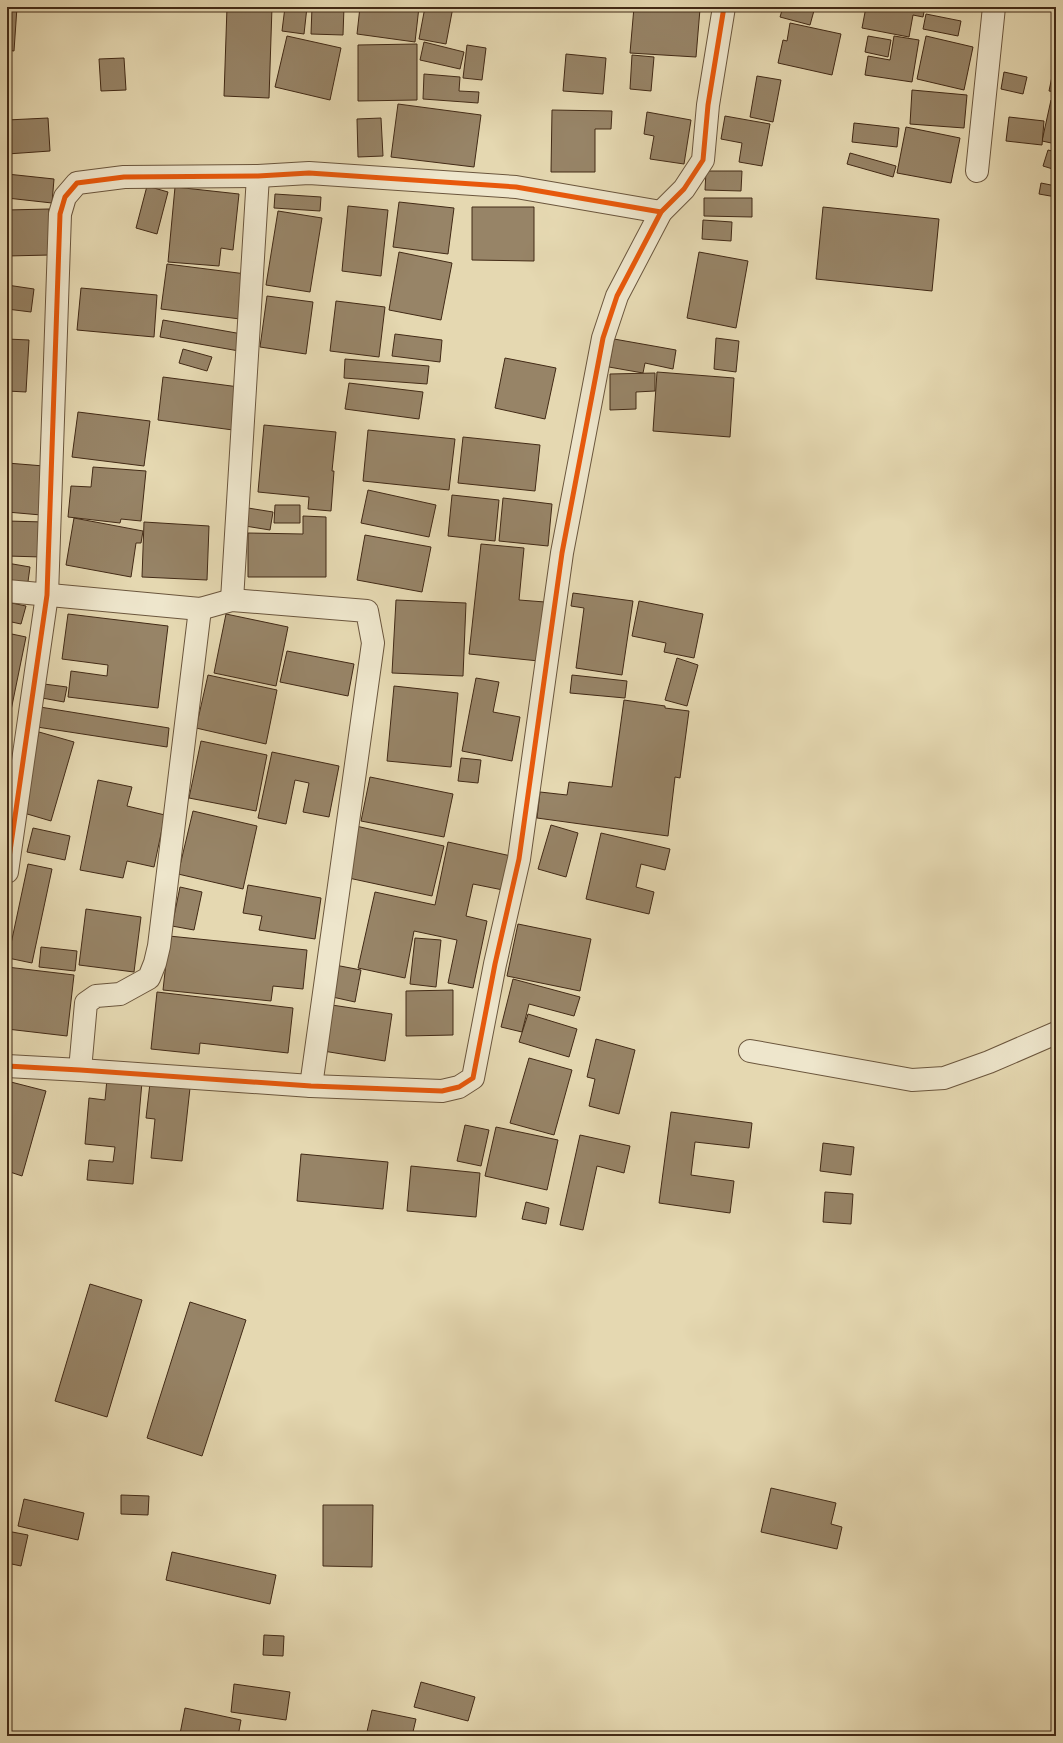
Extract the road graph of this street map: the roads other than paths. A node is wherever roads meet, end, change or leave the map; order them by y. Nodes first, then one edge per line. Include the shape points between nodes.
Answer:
1 (724, 7) edge
2 (994, 7) edge
3 (977, 171) dead end
4 (258, 176) junction
5 (661, 212) junction
6 (7, 590) edge
7 (47, 594) junction
8 (232, 600) junction
9 (200, 609) junction
10 (7, 872) edge
11 (1056, 1033) edge
12 (750, 1051) dead end
13 (7, 1066) edge
14 (80, 1070) junction
15 (311, 1086) junction

1 - 5 street via 708,105 703,160 684,189
2 - 3 street
4 - 5 street via 309,173 516,187
4 - 7 street via 124,177 77,183 65,197 60,214
4 - 8 street
5 - 15 street via 617,296 603,338 562,553 519,858 473,1078 459,1087 442,1091
6 - 7 street
7 - 9 street
7 - 10 street
8 - 9 street
8 - 15 street via 367,611 373,643
9 - 14 street via 155,963 149,978 120,994 96,996 86,1002
11 - 12 street via 989,1062 944,1078 931,1079 912,1080
13 - 14 street
14 - 15 street

